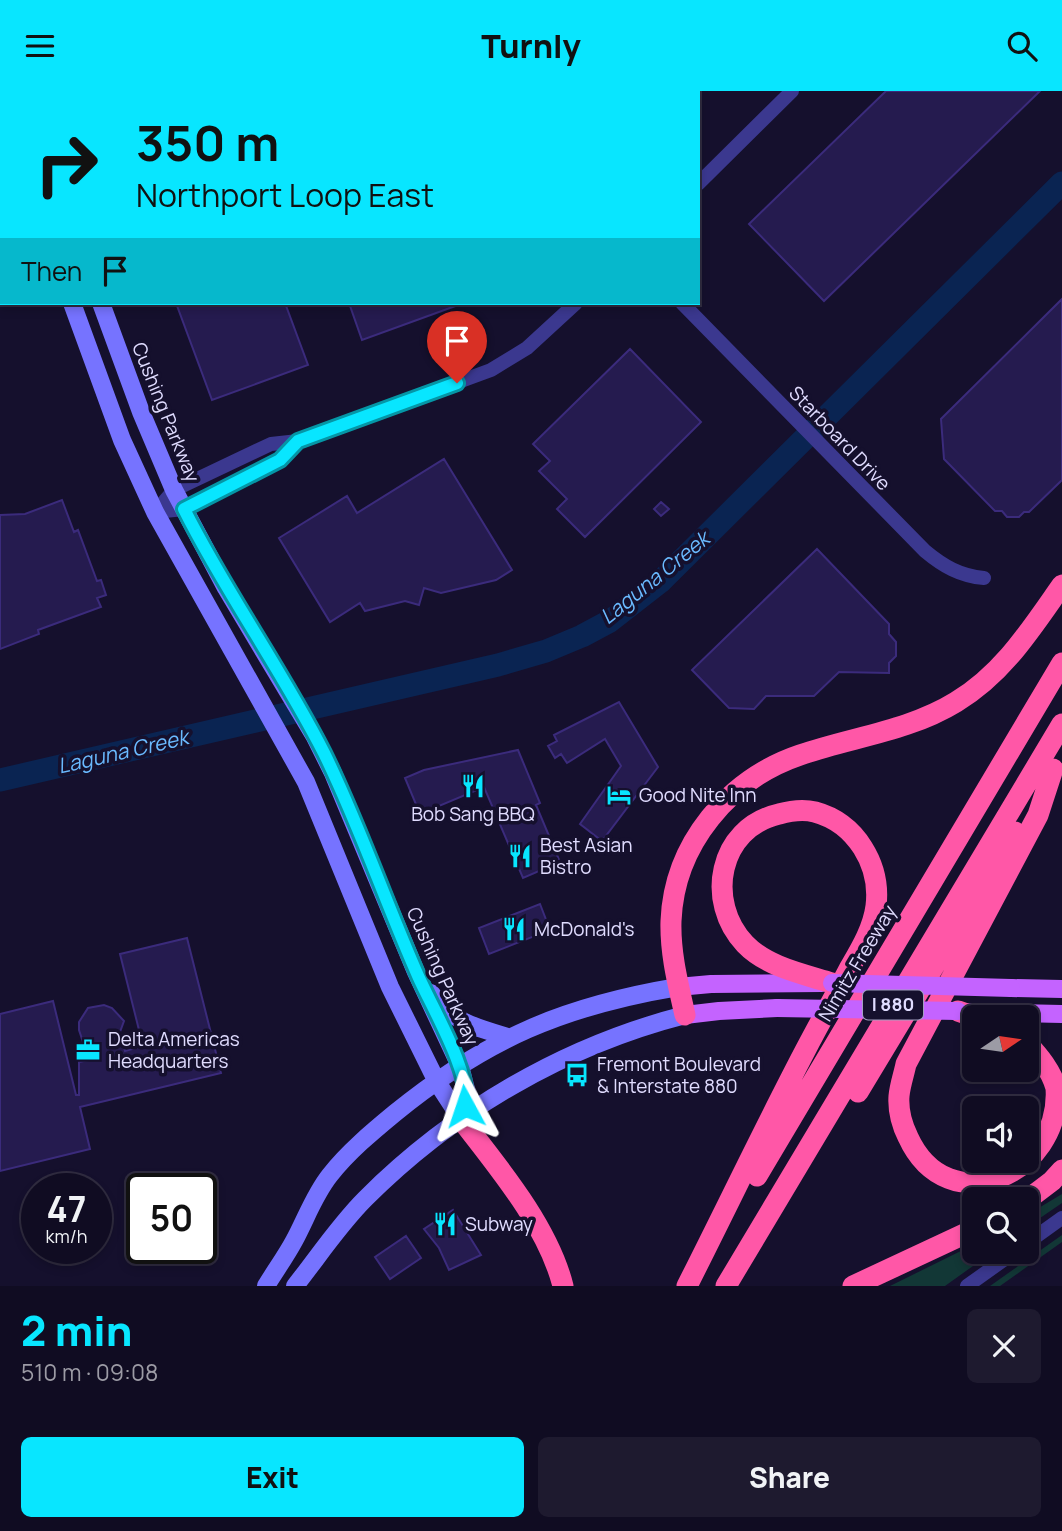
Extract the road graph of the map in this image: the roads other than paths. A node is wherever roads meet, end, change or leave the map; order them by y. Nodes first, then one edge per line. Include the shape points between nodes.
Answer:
1 (792, 91) edge
2 (700, 182) edge
3 (73, 305) edge
4 (102, 305) edge
5 (574, 305) edge
6 (684, 305) edge
7 (298, 441) junction
8 (174, 489) junction
9 (184, 509) junction
10 (155, 512) junction
11 (985, 578) dead end
12 (1062, 585) edge
13 (1062, 663) edge
14 (1062, 724) edge
15 (1058, 761) edge
16 (416, 972) junction
17 (781, 976) junction
18 (832, 983) joint
19 (678, 987) junction
20 (1062, 989) edge
21 (962, 1014) edge
22 (1040, 1014) edge
23 (1062, 1014) edge
24 (685, 1015) junction
25 (508, 1037) junction
26 (1040, 1058) edge
27 (460, 1066) junction
28 (437, 1081) junction
29 (461, 1119) junction
30 (1062, 1170) edge
31 (1039, 1191) edge
32 (1062, 1218) edge
33 (1039, 1234) edge
34 (962, 1235) edge
35 (295, 1241) junction
36 (998, 1264) edge
37 (266, 1286) edge
38 (282, 1286) edge
39 (295, 1286) edge
40 (564, 1286) edge
41 (689, 1286) edge
42 (726, 1286) edge
43 (741, 1286) edge
44 (853, 1286) edge
45 (967, 1286) edge

1 - 2 street
3 - 10 main road via 122,440
4 - 8 main road, Cushing Parkway
5 - 7 street via 527,348 491,370
6 - 11 street, Starboard Drive via 925,551 953,571
7 - 8 street via 271,444
7 - 9 street via 280,460
8 - 9 main road, Cushing Parkway
8 - 10 street
9 - 10 street
9 - 16 main road, Cushing Parkway via 332,770
10 - 28 main road via 310,793 373,952
12 - 19 highway via 1010,657 982,685 916,721 772,766 746,782 706,821 687,853 675,890 671,921
13 - 41 highway, Nimitz Freeway / I 880
14 - 42 highway, I 880
15 - 26 highway via 1038,815 906,1064 899,1096 901,1123 914,1151 933,1170 957,1181 982,1184 1008,1178 1029,1165 1048,1145 1058,1118 1056,1088
15 - 43 highway, I 880
16 - 25 main road via 449,1013 473,1027
16 - 27 main road, Cushing Parkway
17 - 18 highway
17 - 19 main road
17 - 41 highway via 733,928 720,890 723,869 740,836 758,823 773,815 813,811 833,819 858,839 875,877 876,906 868,935
18 - 20 main road, bridge
19 - 24 highway
19 - 25 main road via 579,1009
21 - 24 main road, bridge via 777,1009
22 - 23 main road
24 - 29 main road via 626,1031 537,1071
25 - 27 main road
27 - 28 main road
27 - 29 main road, Cushing Parkway via 468,1097
28 - 29 main road
28 - 35 main road via 345,1158 314,1201
29 - 39 main road via 363,1201
29 - 40 highway via 531,1218
30 - 31 highway
32 - 33 street
34 - 44 highway
35 - 37 main road
35 - 38 main road
36 - 45 street

